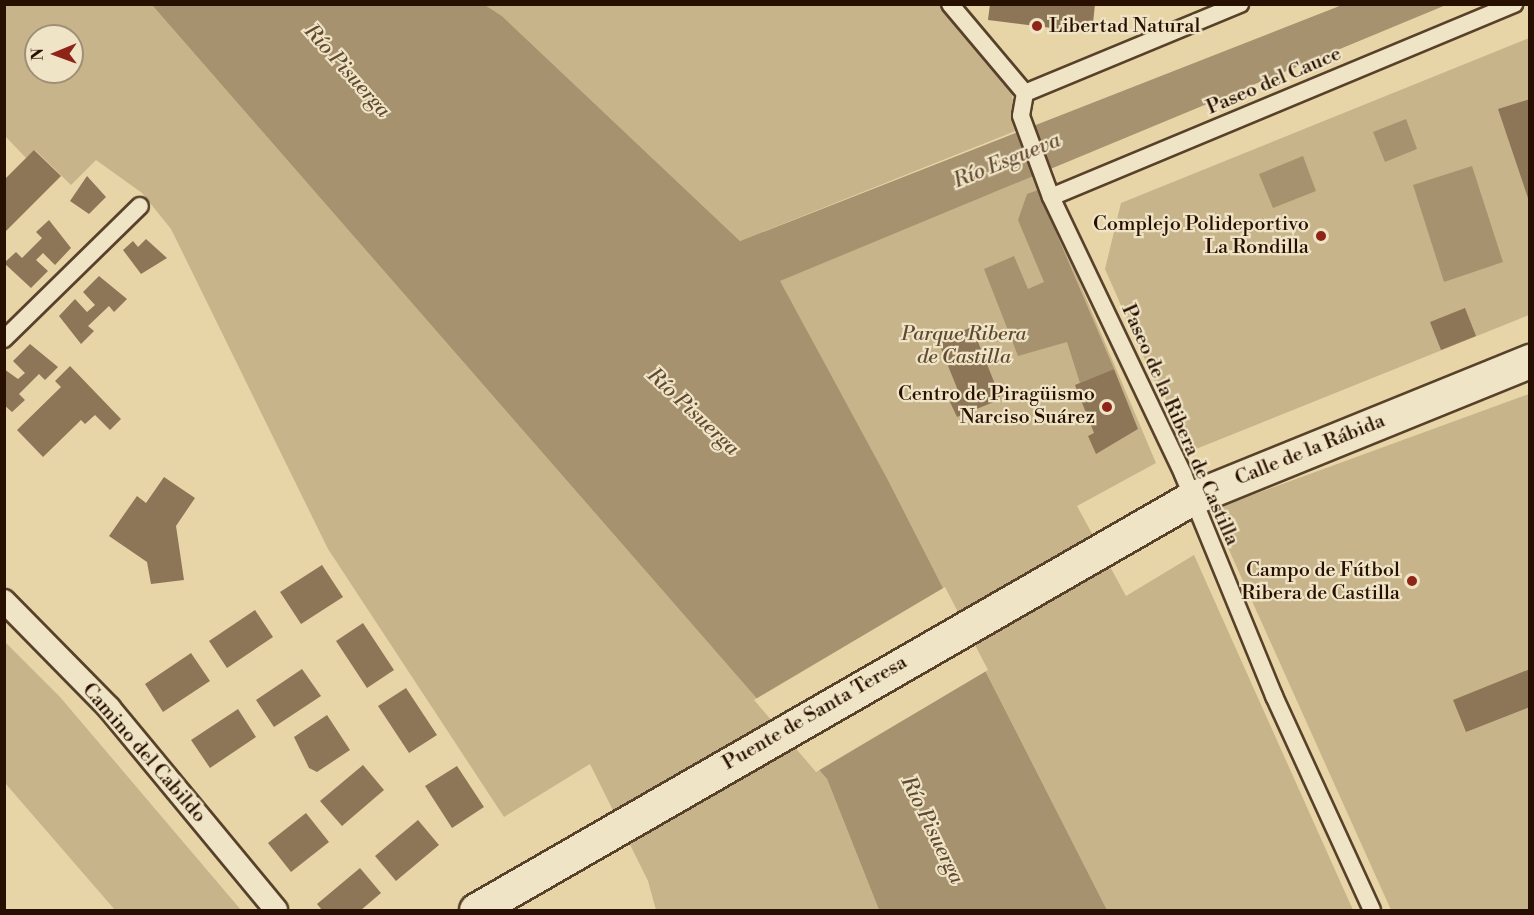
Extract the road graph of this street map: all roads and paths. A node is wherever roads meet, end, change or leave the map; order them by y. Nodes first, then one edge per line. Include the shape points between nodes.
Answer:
1 (950, 4) edge
2 (1240, 4) edge
3 (1514, 4) edge
4 (1024, 93) junction
5 (1051, 196) junction
6 (140, 206) dead end
7 (4, 339) edge
8 (1530, 361) edge
9 (1192, 498) junction
10 (1096, 549) joint
11 (4, 601) edge
12 (276, 910) edge
13 (476, 910) edge
14 (1372, 910) edge

1 - 4 street
2 - 4 street
3 - 5 street, Paseo del Cauce
4 - 5 street, Paseo de la Ribera de Castilla via 1021,116
5 - 9 street, Paseo de la Ribera de Castilla
6 - 7 street
8 - 9 main road, Calle de la Rábida
9 - 10 main road, Calle de la Rábida
9 - 14 street, Paseo de la Ribera de Castilla via 1274,696
10 - 13 main road, Puente de Santa Teresa
11 - 12 street, Camino del Cabildo via 109,708

